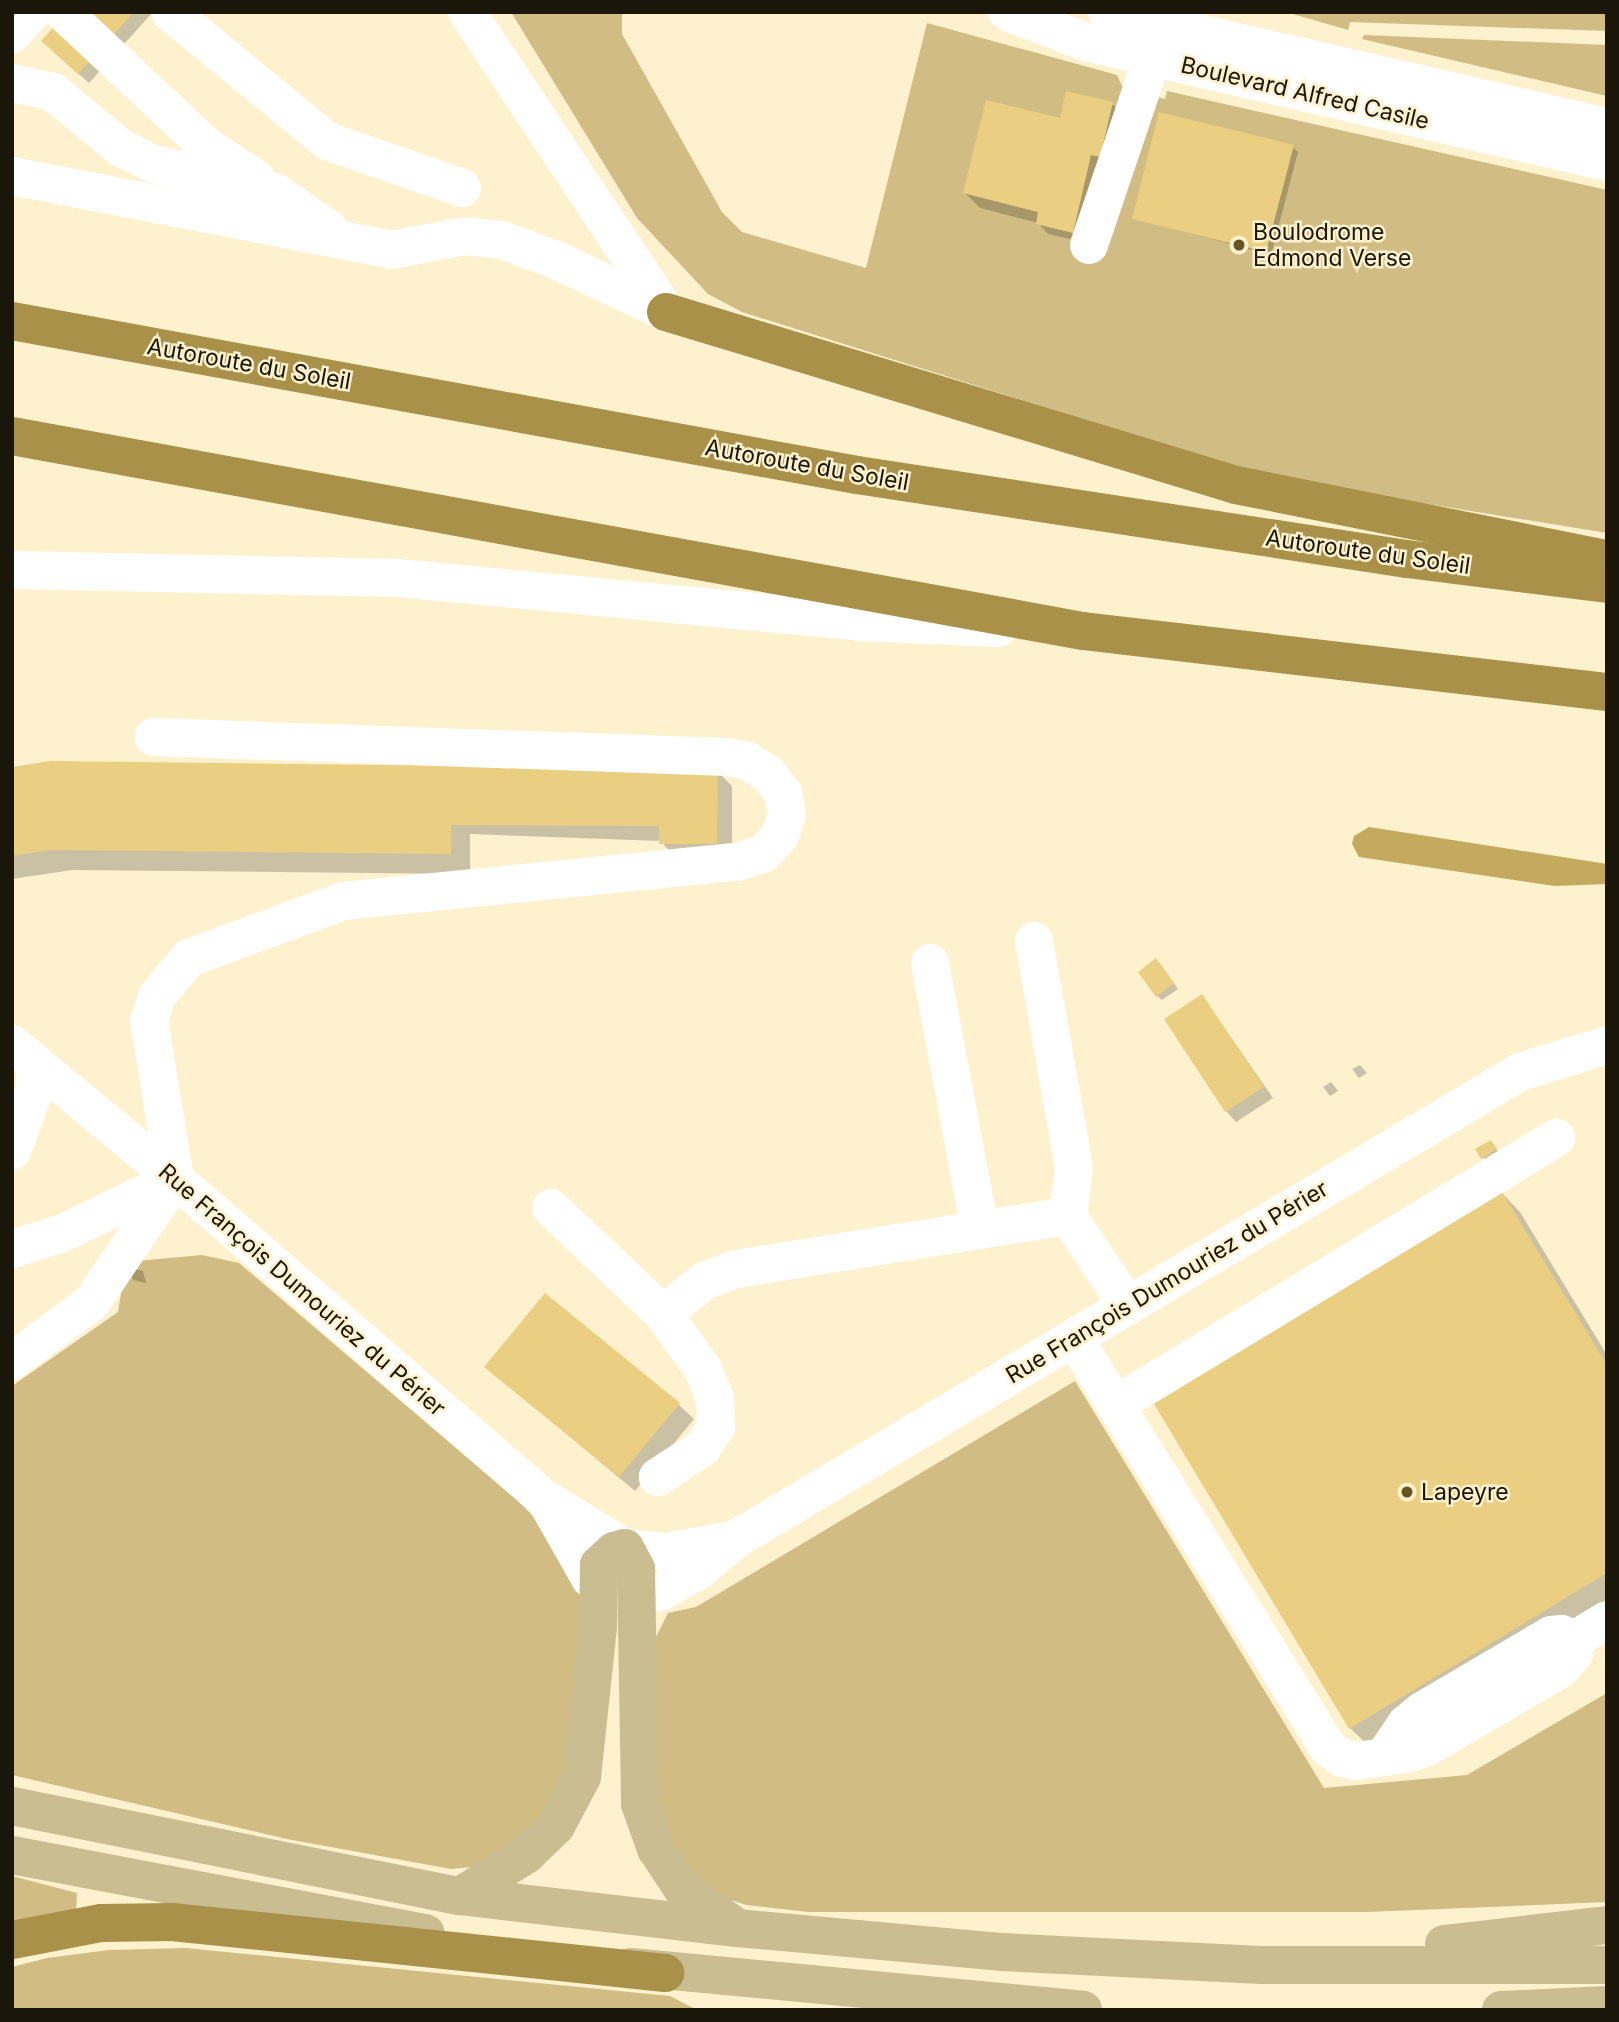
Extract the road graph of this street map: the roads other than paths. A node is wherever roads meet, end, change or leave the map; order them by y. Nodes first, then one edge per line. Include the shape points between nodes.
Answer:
1 (32, 12) edge
2 (63, 12) edge
3 (170, 12) edge
4 (467, 12) edge
5 (1007, 12) edge
6 (1107, 12) edge
7 (1161, 32) edge
8 (12, 34) edge
9 (12, 83) edge
10 (1607, 127) edge
11 (1607, 162) edge
12 (12, 176) edge
13 (462, 188) dead end
14 (275, 192) junction
15 (339, 237) junction
16 (1089, 245) dead end
17 (666, 312) junction
18 (12, 321) edge
19 (12, 436) edge
20 (1607, 559) edge
21 (12, 570) edge
22 (1607, 584) edge
23 (1083, 631) junction
24 (1607, 692) edge
25 (153, 737) dead end
26 (1034, 941) dead end
27 (930, 963) dead end
28 (1607, 1045) edge
29 (36, 1063) edge
30 (1556, 1138) dead end
31 (12, 1151) edge
32 (175, 1178) junction
33 (551, 1208) dead end
34 (1068, 1216) junction
35 (979, 1230) junction
36 (12, 1249) edge
37 (1128, 1306) junction
38 (663, 1314) junction
39 (1074, 1338) junction
40 (12, 1361) edge
41 (1115, 1405) junction
42 (658, 1477) dead end
43 (545, 1499) junction
44 (736, 1539) junction
45 (625, 1548) junction
46 (598, 1588) junction
47 (638, 1597) junction
48 (1607, 1619) edge
49 (12, 1806) edge
50 (12, 1855) edge
51 (460, 1896) junction
52 (1607, 1925) edge
53 (737, 1928) junction
54 (12, 1940) edge
55 (1261, 1965) junction
56 (1607, 1965) edge
57 (665, 1973) junction
58 (1607, 2005) edge
59 (1083, 2010) edge
60 (1501, 2010) edge

1 - 8 street
2 - 14 street via 204,144
3 - 13 street via 327,141
4 - 17 street
5 - 7 street, Boulevard Alfred Casile via 1089,43
6 - 7 street, Boulevard Alfred Casile
7 - 10 street, Boulevard Alfred Casile
7 - 11 street, Boulevard Alfred Casile
7 - 16 street
9 - 14 street via 53,92 121,148 154,164
12 - 15 street
14 - 15 street
15 - 17 street via 391,250 465,236 502,240 554,259
17 - 20 highway via 1236,485
18 - 22 highway, Autoroute du Soleil via 857,475 1407,559
19 - 23 highway
21 - 23 street via 398,578 860,622
23 - 24 highway
25 - 32 street via 727,757 748,761 768,774 783,793 787,815 780,836 763,854 737,862 343,901 189,958 157,996 149,1021
26 - 34 street via 1074,1168
27 - 35 street
28 - 37 street, Rue François Dumouriez du Périer via 1520,1072
29 - 31 street via 35,1089
29 - 32 street, Rue François Dumouriez du Périer
30 - 41 street
32 - 36 street via 63,1233
32 - 40 street via 91,1303
32 - 43 street, Rue François Dumouriez du Périer
33 - 38 street
34 - 35 street
34 - 37 street
35 - 38 street via 736,1269 704,1281
37 - 39 street, Rue François Dumouriez du Périer
38 - 42 street via 704,1369 715,1399 716,1427 702,1448
39 - 41 street
39 - 44 street, Rue François Dumouriez du Périer
41 - 48 street via 1328,1748 1356,1761 1427,1747 1562,1668 1574,1653 1570,1642
43 - 45 street, Rue François Dumouriez du Périer
43 - 46 street, Rue François Dumouriez du Périer
44 - 45 street, Rue François Dumouriez du Périer via 667,1552
44 - 47 street, Rue François Dumouriez du Périer via 688,1579
45 - 46 main road via 614,1551 599,1565
45 - 47 main road via 635,1561
46 - 47 street, Rue François Dumouriez du Périer
46 - 51 main road via 582,1777 556,1826 526,1855
47 - 53 main road via 640,1804 656,1849 682,1888
49 - 51 main road
50 - 57 main road
51 - 53 main road
52 - 55 main road
53 - 55 main road via 1003,1952
54 - 57 highway via 101,1923 172,1922
55 - 56 main road
57 - 59 main road
58 - 60 main road

